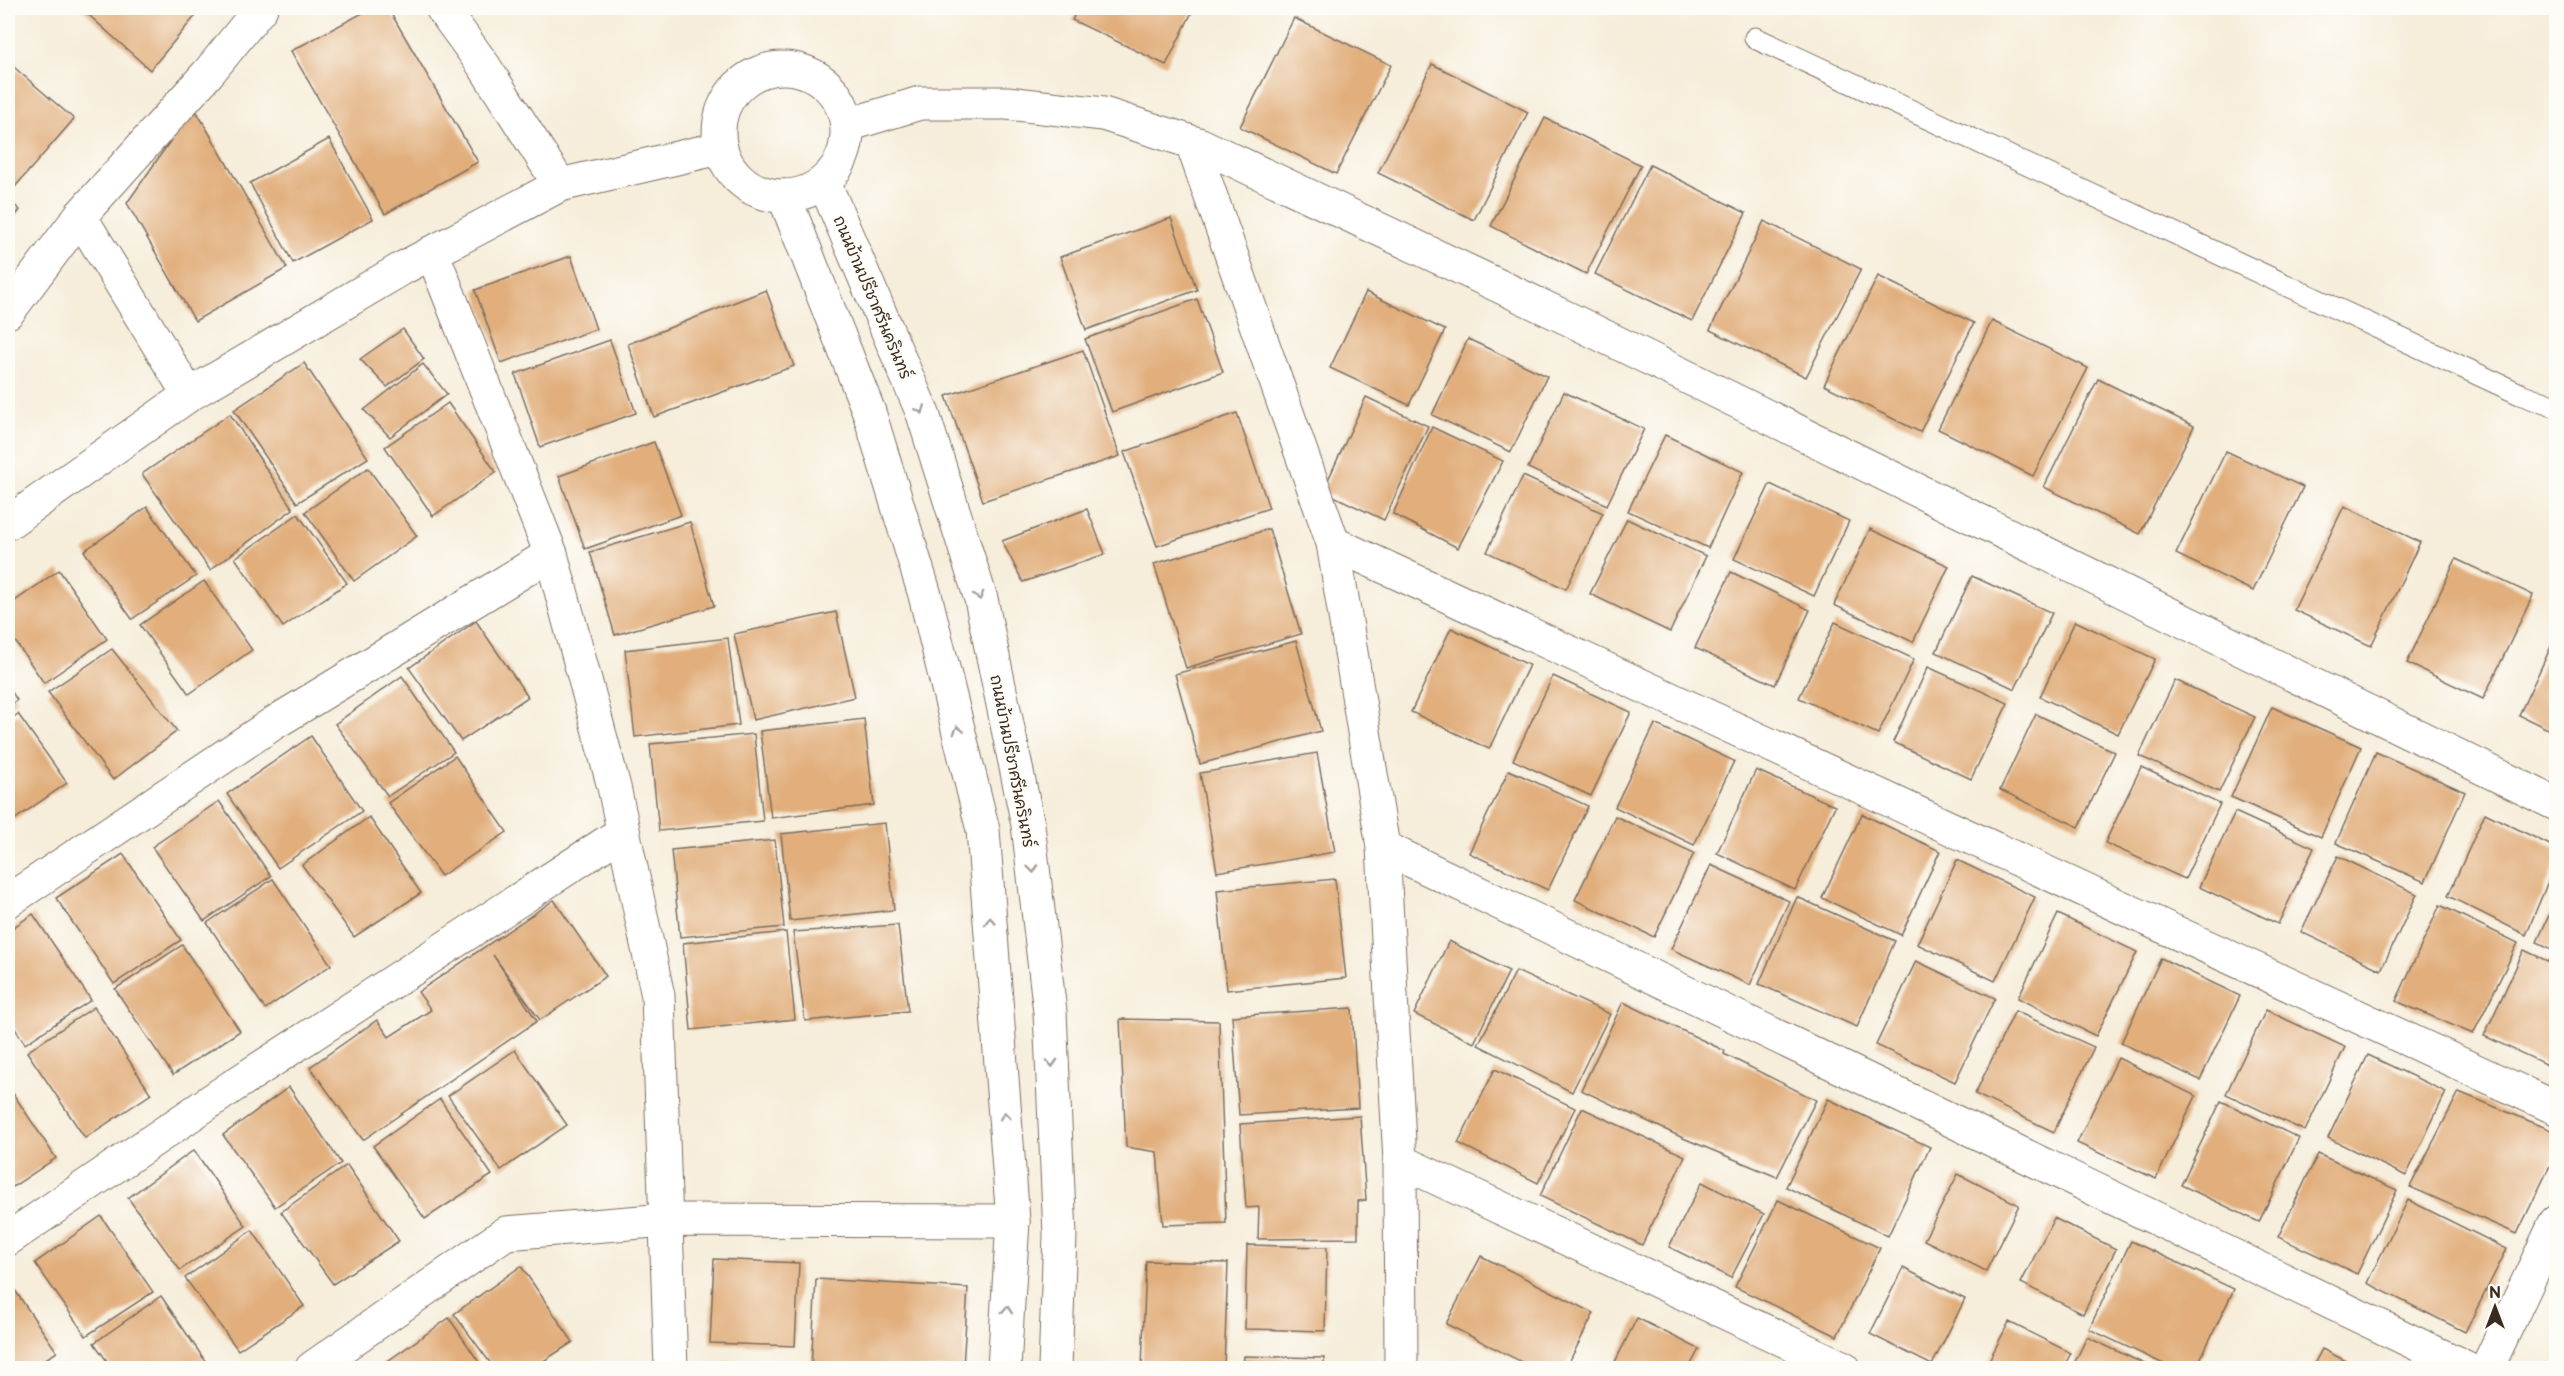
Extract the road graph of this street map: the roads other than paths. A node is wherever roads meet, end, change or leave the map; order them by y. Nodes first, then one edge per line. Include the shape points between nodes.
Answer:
1 (261, 8) edge
2 (442, 8) edge
3 (1755, 38) dead end
4 (848, 126) junction
5 (1192, 143) junction
6 (720, 148) junction
7 (824, 182) junction
8 (560, 185) junction
9 (784, 196) junction
10 (80, 216) junction
11 (432, 252) junction
12 (8, 312) edge
13 (189, 395) junction
14 (2556, 407) edge
15 (8, 523) edge
16 (1334, 543) junction
17 (551, 554) junction
18 (2556, 804) edge
19 (623, 832) junction
20 (1383, 847) junction
21 (8, 901) edge
22 (2556, 1108) edge
23 (1400, 1161) junction
24 (666, 1220) junction
25 (1013, 1221) junction
26 (2556, 1222) edge
27 (8, 1239) edge
28 (312, 1368) edge
29 (671, 1368) edge
30 (1004, 1368) edge
31 (1055, 1368) edge
32 (1401, 1368) edge
33 (1844, 1368) edge
34 (2467, 1368) edge
35 (2487, 1368) edge

1 - 10 street
2 - 8 street
3 - 14 lane via 2520,394
4 - 5 street via 920,103 1007,103 1103,114
4 - 6 street via 842,105 831,88 814,75 794,68 773,68 753,74 724,105 718,126
4 - 7 street via 846,147 838,166
5 - 16 street
5 - 18 street via 1569,319
6 - 8 street
6 - 9 street via 729,168 744,183 763,193
7 - 9 street via 806,192
7 -> 31 street, ถนนบ้านปรีชาศรีนครินทร์ via 930,435 981,598 1028,825 1050,1024 1060,1235
8 - 11 street
25 -> 9 street via 983,830 925,595 869,412
10 - 12 street
10 - 13 street
11 - 13 street
11 - 17 street
13 - 15 street
16 - 20 street
16 - 22 street
17 - 19 street
17 - 21 street via 274,723
19 - 24 street via 658,996
19 - 27 street via 236,1084
20 - 23 street
20 - 34 street
23 - 32 street
23 - 33 street
24 - 25 street
24 - 28 street via 506,1233
24 - 29 street
30 -> 25 street
26 - 35 street

